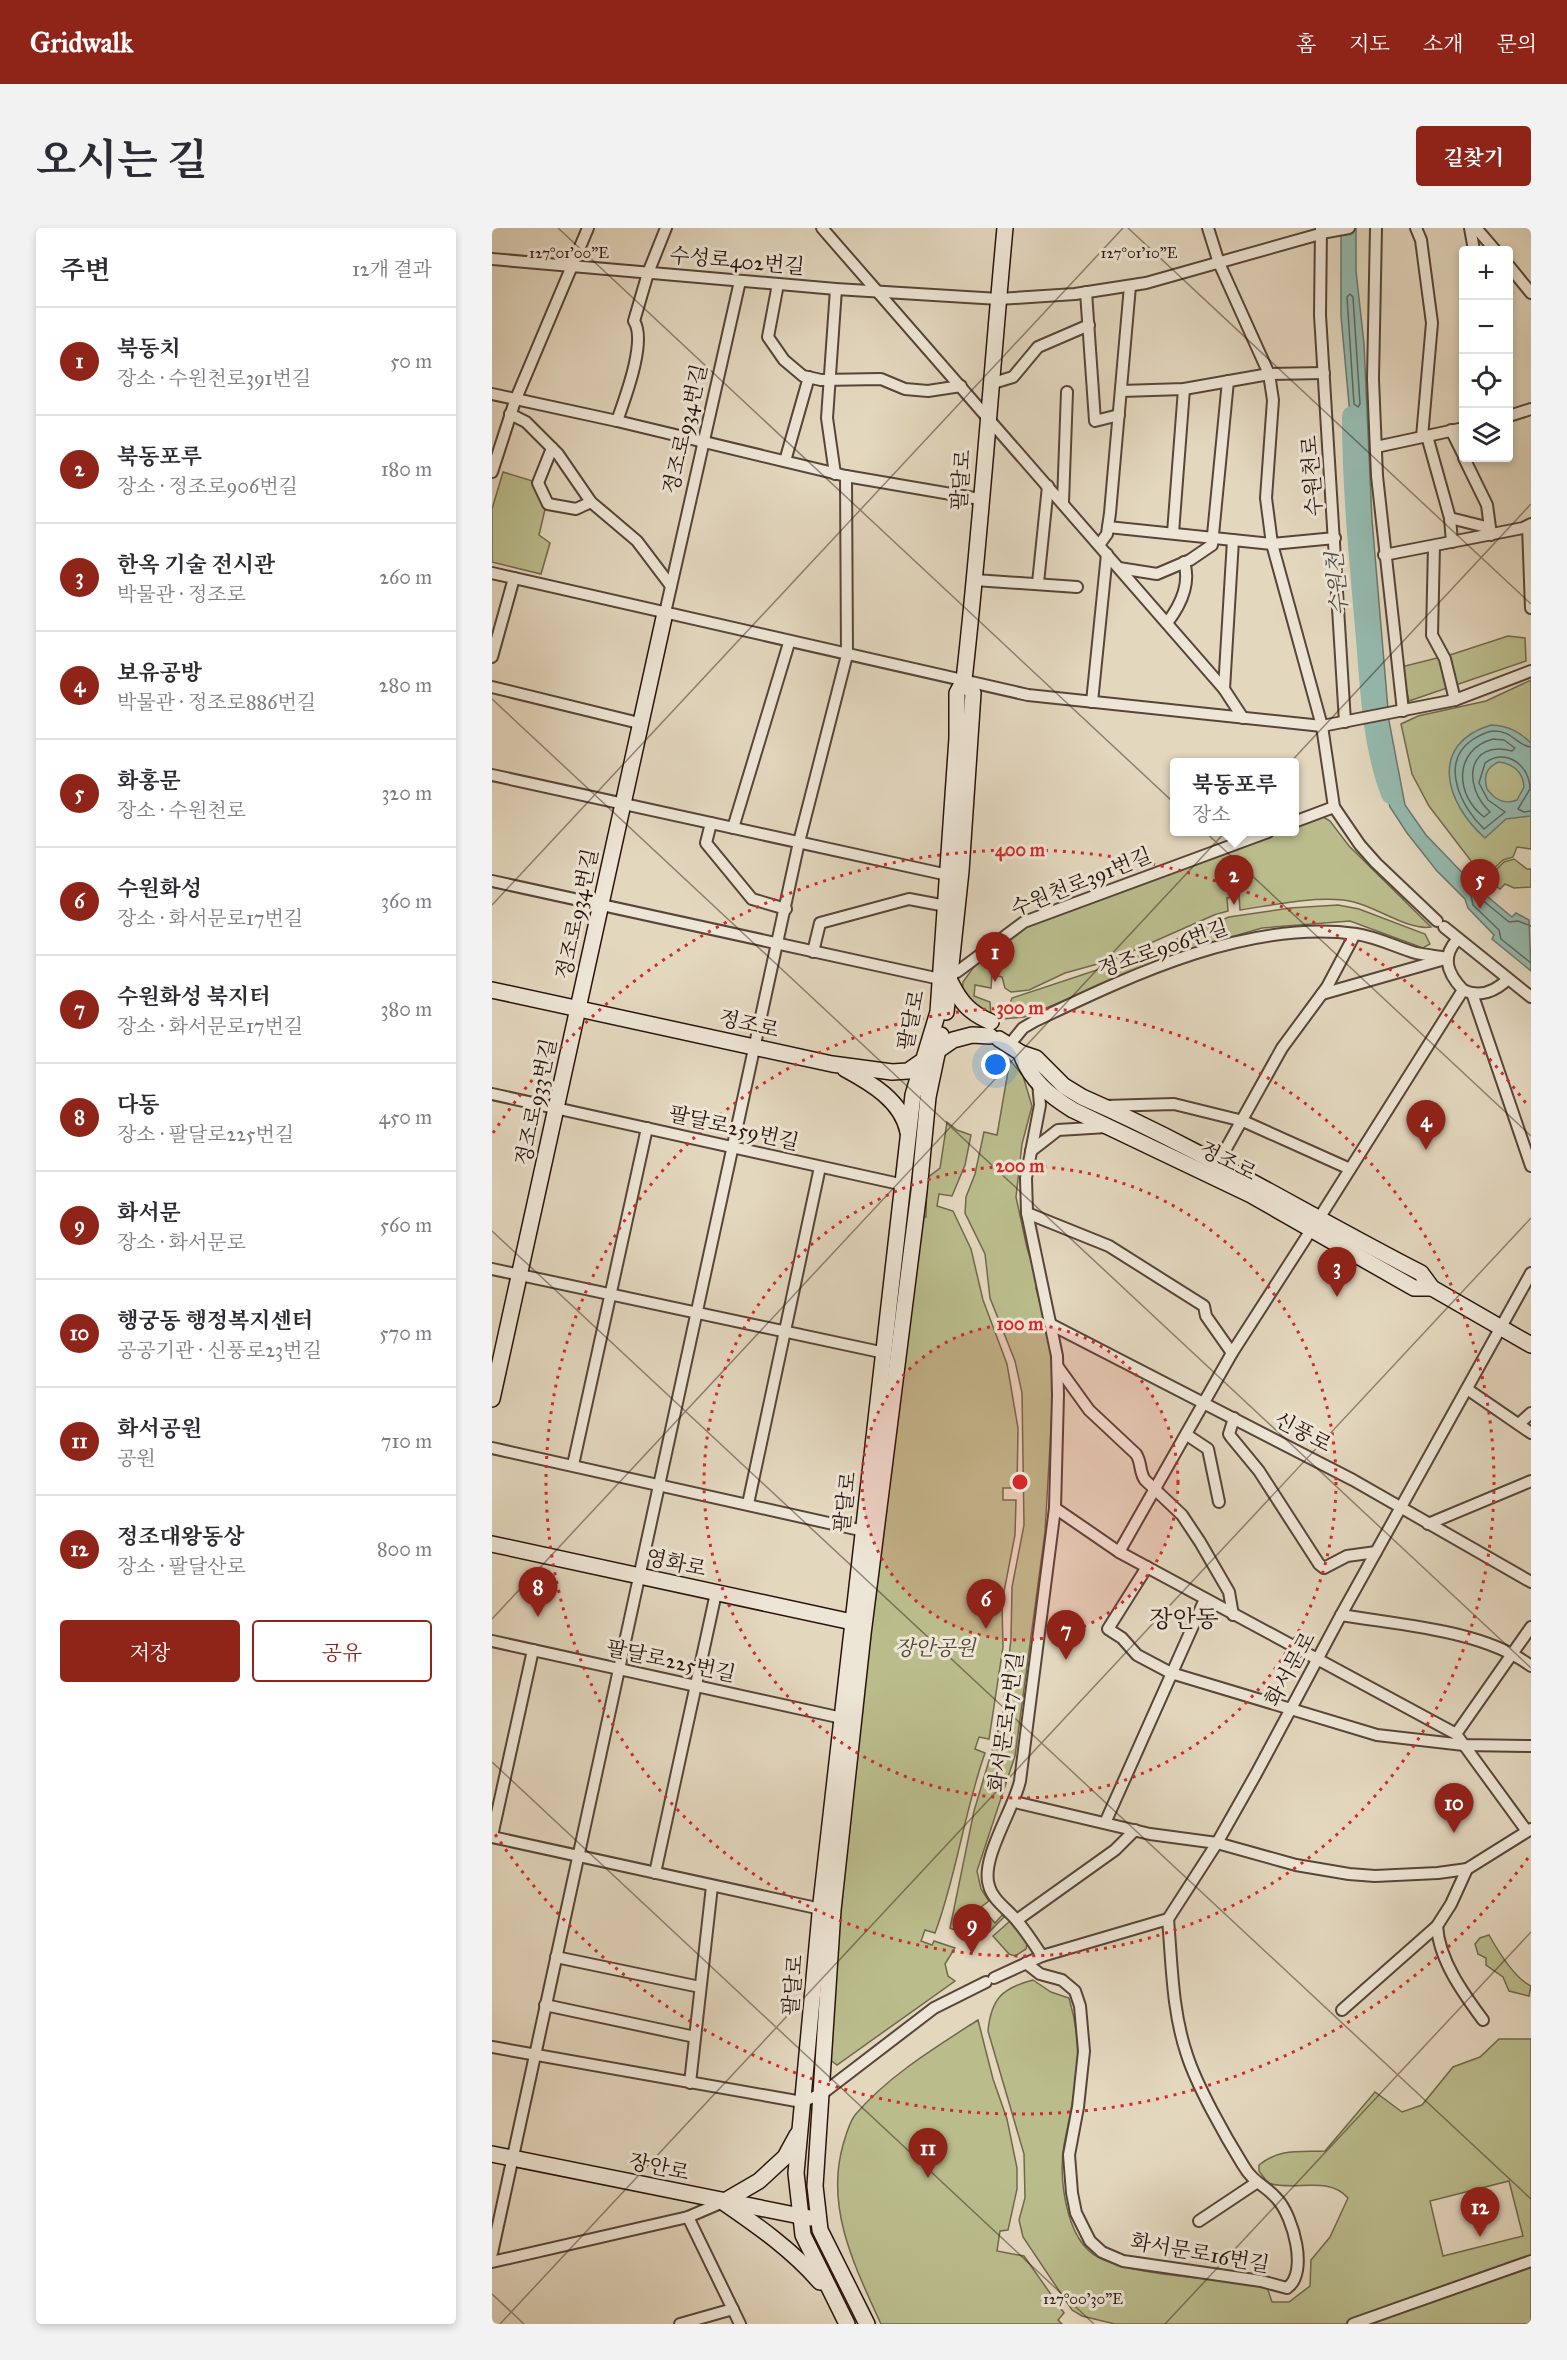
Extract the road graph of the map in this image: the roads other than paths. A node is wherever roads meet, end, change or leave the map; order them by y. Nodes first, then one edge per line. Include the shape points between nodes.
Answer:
1 (588, 228) edge
2 (666, 228) edge
3 (822, 228) edge
4 (1005, 228) edge
5 (1208, 228) edge
6 (1349, 228) edge
7 (1376, 228) edge
8 (1416, 228) edge
9 (1470, 228) edge
10 (1476, 228) edge
11 (1323, 231) edge
12 (1472, 246) edge
13 (1492, 246) edge
14 (492, 260) edge
15 (1219, 263) junction
16 (573, 266) junction
17 (1513, 271) edge
18 (648, 273) junction
19 (740, 281) junction
20 (778, 284) junction
21 (1130, 286) junction
22 (836, 290) junction
23 (877, 291) junction
24 (1086, 292) junction
25 (1531, 293) edge
26 (999, 299) junction
27 (1089, 325) junction
28 (1324, 373) junction
29 (1269, 374) junction
30 (809, 377) junction
31 (830, 379) junction
32 (1228, 381) junction
33 (990, 384) junction
34 (961, 387) junction
35 (1184, 389) junction
36 (1121, 391) junction
37 (1067, 392) dead end
38 (492, 394) edge
39 (515, 401) junction
40 (1531, 409) edge
41 (510, 414) junction
42 (1119, 415) junction
43 (1513, 415) edge
44 (987, 417) junction
45 (617, 420) junction
46 (1459, 429) edge
47 (1451, 430) junction
48 (1424, 436) junction
49 (703, 441) junction
50 (1376, 447) junction
51 (1459, 447) edge
52 (552, 448) junction
53 (785, 461) junction
54 (1466, 462) edge
55 (492, 472) edge
56 (841, 475) junction
57 (1048, 486) junction
58 (980, 499) junction
59 (591, 502) junction
60 (1063, 502) junction
61 (1450, 518) junction
62 (1530, 525) edge
63 (1108, 527) junction
64 (1490, 531) junction
65 (1173, 533) junction
66 (1214, 538) junction
67 (1335, 538) junction
68 (1233, 540) junction
69 (1452, 542) junction
70 (1099, 544) junction
71 (1272, 544) junction
72 (1434, 546) junction
73 (1107, 554) junction
74 (1384, 555) junction
75 (1184, 562) junction
76 (1119, 568) junction
77 (492, 573) edge
78 (514, 578) junction
79 (975, 580) junction
80 (1038, 583) junction
81 (671, 586) junction
82 (1077, 587) dead end
83 (1531, 608) edge
84 (665, 613) junction
85 (1167, 623) junction
86 (789, 643) junction
87 (847, 655) junction
88 (492, 657) edge
89 (1531, 671) edge
90 (964, 680) junction
91 (492, 687) edge
92 (1224, 689) junction
93 (1455, 700) junction
94 (1092, 702) junction
95 (1399, 711) junction
96 (1243, 718) junction
97 (1348, 722) junction
98 (639, 723) junction
99 (1322, 726) junction
100 (492, 775) edge
101 (622, 802) junction
102 (1334, 807) junction
103 (1299, 820) edge
104 (711, 823) junction
105 (733, 828) junction
106 (1255, 836) edge
107 (799, 842) junction
108 (948, 875) junction
109 (492, 881) edge
110 (601, 905) junction
111 (946, 906) junction
112 (786, 909) junction
113 (1355, 934) junction
114 (1458, 939) junction
115 (777, 944) junction
116 (813, 952) junction
117 (1448, 958) junction
118 (948, 978) junction
119 (1508, 979) junction
120 (492, 990) edge
121 (1468, 992) junction
122 (1322, 994) junction
123 (1531, 997) edge
124 (578, 1008) junction
125 (1003, 1037) junction
126 (755, 1047) junction
127 (938, 1048) junction
128 (924, 1060) junction
129 (838, 1065) junction
130 (1038, 1082) junction
131 (492, 1094) edge
132 (1102, 1106) junction
133 (556, 1108) junction
134 (1243, 1121) junction
135 (1113, 1127) junction
136 (647, 1128) junction
137 (910, 1141) junction
138 (734, 1147) junction
139 (1030, 1151) junction
140 (1218, 1163) junction
141 (1531, 1166) edge
142 (820, 1167) junction
143 (1350, 1169) junction
144 (904, 1185) junction
145 (1027, 1213) junction
146 (1315, 1225) junction
147 (492, 1269) edge
148 (1531, 1273) edge
149 (519, 1275) junction
150 (1526, 1287) edge
151 (610, 1294) junction
152 (696, 1313) junction
153 (1052, 1325) junction
154 (1501, 1327) junction
155 (785, 1332) junction
156 (1531, 1345) edge
157 (885, 1353) junction
158 (1232, 1353) junction
159 (1058, 1367) junction
160 (1467, 1389) junction
161 (492, 1399) edge
162 (1204, 1403) junction
163 (1531, 1413) edge
164 (1234, 1418) junction
165 (1520, 1423) junction
166 (1531, 1433) edge
167 (1187, 1435) junction
168 (492, 1448) edge
169 (573, 1465) junction
170 (1531, 1481) edge
171 (659, 1484) junction
172 (1156, 1491) junction
173 (1219, 1502) dead end
174 (748, 1504) junction
175 (1054, 1508) junction
176 (1400, 1509) junction
177 (1428, 1524) junction
178 (870, 1532) junction
179 (492, 1544) edge
180 (1119, 1552) junction
181 (1376, 1552) junction
182 (1147, 1567) junction
183 (638, 1576) junction
184 (1531, 1582) edge
185 (716, 1593) junction
186 (1205, 1599) junction
187 (1233, 1615) junction
188 (1341, 1615) junction
189 (852, 1622) junction
190 (1531, 1627) edge
191 (492, 1641) edge
192 (533, 1650) junction
193 (1513, 1653) junction
194 (1318, 1661) junction
195 (1531, 1666) edge
196 (619, 1671) junction
197 (1172, 1673) junction
198 (696, 1686) junction
199 (1290, 1709) junction
200 (842, 1718) junction
201 (1456, 1734) junction
202 (1464, 1745) junction
203 (1531, 1746) edge
204 (1015, 1802) junction
205 (1105, 1823) junction
206 (1529, 1829) edge
207 (1135, 1830) junction
208 (492, 1837) edge
209 (1217, 1843) junction
210 (577, 1856) junction
211 (1467, 1869) junction
212 (655, 1873) junction
213 (712, 1886) junction
214 (821, 1909) junction
215 (1168, 1919) junction
216 (1017, 1920) junction
217 (1437, 1926) junction
218 (556, 1956) junction
219 (1042, 1956) junction
220 (1026, 1963) junction
221 (700, 1987) junction
222 (545, 2005) junction
223 (1342, 2010) dead end
224 (1483, 2020) dead end
225 (695, 2037) junction
226 (492, 2047) edge
227 (534, 2055) junction
228 (690, 2083) junction
229 (823, 2093) junction
230 (802, 2102) junction
231 (800, 2129) junction
232 (492, 2154) edge
233 (513, 2158) junction
234 (1256, 2183) junction
235 (723, 2202) junction
236 (688, 2217) junction
237 (801, 2217) junction
238 (818, 2218) junction
239 (1199, 2221) dead end
240 (492, 2253) edge
241 (1531, 2261) edge
242 (492, 2262) edge
243 (834, 2298) junction
244 (733, 2309) junction
245 (680, 2324) edge
246 (740, 2324) edge
247 (847, 2324) edge
248 (867, 2324) edge
249 (1353, 2324) edge

1 - 16 street
2 - 18 street
3 - 23 street
4 - 26 main road, 팔달로
5 - 15 street
6 - 11 street, 수성로402번길
7 - 50 street
8 - 48 street via 1432,323
9 - 12 street
10 - 13 street
11 - 15 street, 수성로402번길
11 - 28 street, 수원천로 via 1320,315
14 - 16 street, 수성로402번길
15 - 21 street, 수성로402번길
15 - 29 street
16 - 18 street, 수성로402번길
16 - 39 street
17 - 25 street
18 - 19 street, 수성로402번길
18 - 45 street via 634,321 639,329 636,365
19 - 20 street, 수성로402번길
19 - 49 street, 정조로934번길
20 - 22 street, 수성로402번길
20 - 30 street via 768,337 784,360
21 - 24 street, 수성로402번길
21 - 36 street
22 - 23 street, 수성로402번길
22 - 31 street
23 - 26 street, 수성로402번길
23 - 34 street
24 - 26 street, 수성로402번길
24 - 27 street
26 - 33 main road, 팔달로
27 - 33 street via 1038,346 1012,377
27 - 42 street via 1095,421
28 - 29 street
28 - 67 street, 수원천로
29 - 32 street
29 - 71 street via 1272,400 1266,498
30 - 31 street
30 - 53 street
31 - 34 street via 881,379 905,389 928,391
31 - 56 street via 827,418
32 - 35 street
32 - 66 street
33 - 44 main road, 팔달로
34 - 44 street
35 - 36 street
35 - 65 street
36 - 42 street
37 - 60 street
38 - 39 street
39 - 41 street
39 - 45 street
40 - 43 street
41 - 52 street via 526,422
41 - 55 street
42 - 63 street
44 - 57 street
44 - 58 main road, 팔달로
45 - 49 street
46 - 47 street
47 - 48 street
47 - 51 street
48 - 50 street
48 - 61 street
49 - 53 street
49 - 81 street, 정조로934번길
50 - 74 street
52 - 59 street
52 - 59 street via 538,483 548,504 576,509
53 - 56 street
54 - 64 street via 1487,505
56 - 58 street
56 - 87 street
57 - 60 street
57 - 80 street
58 - 79 main road, 팔달로
59 - 81 street via 637,541
60 - 70 street
61 - 64 street
61 - 69 street
62 - 64 street
62 - 83 street
63 - 65 street
63 - 70 street
64 - 69 street
65 - 66 street
66 - 68 street
66 - 75 street via 1212,545
67 - 71 street
67 - 97 street, 수원천로
68 - 71 street
68 - 92 street
69 - 72 street
70 - 73 street
71 - 99 street
72 - 74 street
72 - 93 street via 1432,635 1445,659
73 - 76 street
73 - 94 street
74 - 95 street
75 - 76 street via 1157,574
75 - 85 street via 1188,574 1180,607
76 - 85 street
77 - 78 street
78 - 84 street
78 - 88 street
79 - 80 street
79 - 90 main road, 팔달로
80 - 82 street
81 - 84 street, 정조로934번길
84 - 86 street
84 - 98 main road, 정조로934번길
85 - 92 street
86 - 87 street
86 - 105 street
87 - 90 street
87 - 107 street
89 - 93 street
90 - 94 street via 1028,695
90 - 108 main road, 팔달로 via 957,693
90 - 118 main road, 팔달로 via 973,693
91 - 98 street
92 - 96 street
93 - 95 street
94 - 96 street
95 - 97 street
96 - 99 street
97 - 99 street
98 - 101 main road, 정조로934번길
99 - 102 street
100 - 101 street
101 - 104 street
101 - 110 main road, 정조로934번길
102 - 103 street
102 - 114 street via 1376,863
104 - 105 street
104 - 112 street via 706,843 752,899
105 - 107 street
106 - 118 street, 수원천로391번길 via 1024,922
107 - 108 street
107 - 112 street
108 - 111 main road, 팔달로
109 - 110 street
110 - 115 street
110 - 124 main road, 정조로934번길
111 - 116 street via 909,899 820,923
111 - 118 main road, 팔달로
112 - 115 street
113 - 117 street, 정조로906번길
113 - 122 street
113 - 125 street, 정조로906번길 via 1263,936 1194,954 1110,985
114 - 117 street
114 - 119 street
115 - 116 street
115 - 126 street
116 - 118 street
117 - 121 street via 1448,972
117 - 122 street
118 - 125 main road via 961,1003
118 - 127 main road, 팔달로
118 - 128 main road, 팔달로
119 - 121 street via 1499,989
119 - 123 street
120 - 124 main road, 정조로
121 - 141 street
121 - 143 street
122 - 134 street via 1282,1048
124 - 126 main road, 정조로
124 - 133 main road, 정조로933번길
125 - 127 main road, 정조로 via 972,1035
125 - 130 main road, 정조로
125 - 132 main road, 정조로 via 1036,1058 1064,1086
126 - 129 main road, 정조로
126 - 138 street
127 - 128 main road, 정조로
127 - 178 main road, 팔달로 via 928,1097
128 - 129 main road, 정조로 via 908,1071 892,1072
128 - 137 main road, 팔달로 via 913,1095
129 - 137 main road via 872,1083 888,1099 905,1118
130 - 135 main road, 정조로 via 1063,1104
130 - 139 street, 화서문로17번길 via 1040,1105
131 - 133 street, 팔달로259번길
132 - 134 street via 1174,1104
132 - 140 main road, 정조로
133 - 136 street, 팔달로259번길
133 - 149 main road, 정조로933번길
134 - 140 street
134 - 143 street
135 - 139 street via 1058,1130
135 - 146 main road, 정조로
136 - 138 street, 팔달로259번길
136 - 151 street
137 - 144 main road, 팔달로
138 - 142 street, 팔달로259번길
138 - 152 street
139 - 145 street, 화서문로17번길
140 - 146 main road, 정조로
142 - 144 street, 팔달로259번길
142 - 155 street
143 - 146 street
144 - 157 main road, 팔달로
145 - 153 street, 화서문로17번길
145 - 158 street via 1109,1246 1204,1306
146 - 154 main road, 정조로 via 1421,1273 1432,1288
146 - 158 street
147 - 149 street
148 - 150 street, 화서문로
149 - 151 street
149 - 161 main road, 정조로933번길
150 - 154 street, 화서문로
151 - 152 street
151 - 169 street
152 - 155 street
152 - 171 street
153 - 159 street, 화서문로17번길
153 - 162 street, 신풍로
154 - 156 main road, 정조로
154 - 160 street, 화서문로
155 - 157 street
155 - 174 street
157 - 178 main road, 팔달로
158 - 162 street
159 - 172 street via 1089,1410 1140,1459 1141,1475
159 - 175 street, 화서문로17번길
160 - 165 street
160 - 176 street, 화서문로
162 - 164 street, 신풍로
162 - 167 street
163 - 165 street
164 - 176 street, 신풍로
164 - 181 street via 1229,1434 1259,1471 1319,1564 1324,1568 1347,1556
165 - 166 street
167 - 172 street
167 - 173 street via 1208,1449
168 - 169 street
169 - 171 street
170 - 177 street
171 - 174 street
171 - 183 street
172 - 180 street
172 - 187 street via 1182,1515 1200,1542 1229,1592
174 - 178 street
175 - 180 street
175 - 204 street, 화서문로17번길
176 - 177 street, 신풍로
176 - 181 street, 화서문로
177 - 184 street, 신풍로
178 - 189 main road, 팔달로
178 - 229 main road, 팔달로 via 833,1910
179 - 183 main road, 영화로
180 - 182 street
181 - 188 street, 화서문로
182 - 186 street
182 - 197 street via 1108,1629 1137,1655
183 - 185 main road, 영화로
183 - 196 street
185 - 189 main road, 영화로
185 - 198 street
186 - 187 street
186 - 197 street
187 - 194 street
188 - 193 street via 1467,1638
188 - 194 street, 화서문로
189 - 200 main road, 팔달로
190 - 193 street
191 - 192 street, 팔달로225번길
192 - 196 street, 팔달로225번길
192 - 208 street
193 - 195 street
193 - 201 street
194 - 199 street, 화서문로
194 - 201 street
196 - 198 street, 팔달로225번길
196 - 210 street
197 - 199 street
197 - 205 street
198 - 200 street, 팔달로225번길
198 - 212 street
199 - 202 street via 1377,1735
199 - 209 street, 화서문로
200 - 214 main road, 팔달로
201 - 202 street
202 - 203 street
202 - 206 street
204 - 205 street
204 - 216 street, 화서문로17번길 via 987,1871 992,1893
205 - 207 street
206 - 211 street
207 - 209 street
207 - 216 street via 1115,1850
208 - 210 street
209 - 211 street via 1296,1865 1349,1874 1438,1874
209 - 215 street, 화서문로
210 - 212 street
210 - 218 street
211 - 217 street
212 - 213 street
213 - 214 street
213 - 221 street
214 - 230 main road, 팔달로
215 - 219 street
215 - 234 street, 화서문로16번길 via 1176,2011 1187,2056
216 - 219 street, 화서문로17번길
217 - 223 street
217 - 224 street via 1438,1942 1454,1976
218 - 221 street
218 - 222 street
219 - 220 street
220 - 229 street via 934,2008
220 - 234 street, 화서문로16번길 via 1076,1991 1080,2006 1084,2051 1068,2171 1076,2213 1090,2241 1102,2252 1123,2261 1287,2288 1298,2273 1290,2225 1279,2200
221 - 225 street
222 - 225 street
222 - 227 street
225 - 228 street
226 - 227 street
227 - 228 street
227 - 233 street
228 - 230 street
229 - 230 street
229 - 238 main road, 팔달로 via 815,2186
230 - 231 main road, 팔달로
231 - 235 main road via 785,2157 759,2181
231 - 237 main road, 팔달로 via 796,2172
232 - 233 main road, 장안로
233 - 235 main road, 장안로
233 - 240 street
234 - 239 street via 1221,2210
235 - 236 street
235 - 237 main road, 장안로
235 - 243 main road via 802,2262
236 - 242 street
236 - 244 street
237 - 238 main road, 장안로
237 - 243 main road, 팔달로 via 803,2235
238 - 248 main road, 팔달로 via 820,2230
241 - 249 street
243 - 247 main road, 팔달로
244 - 245 street
244 - 246 street

